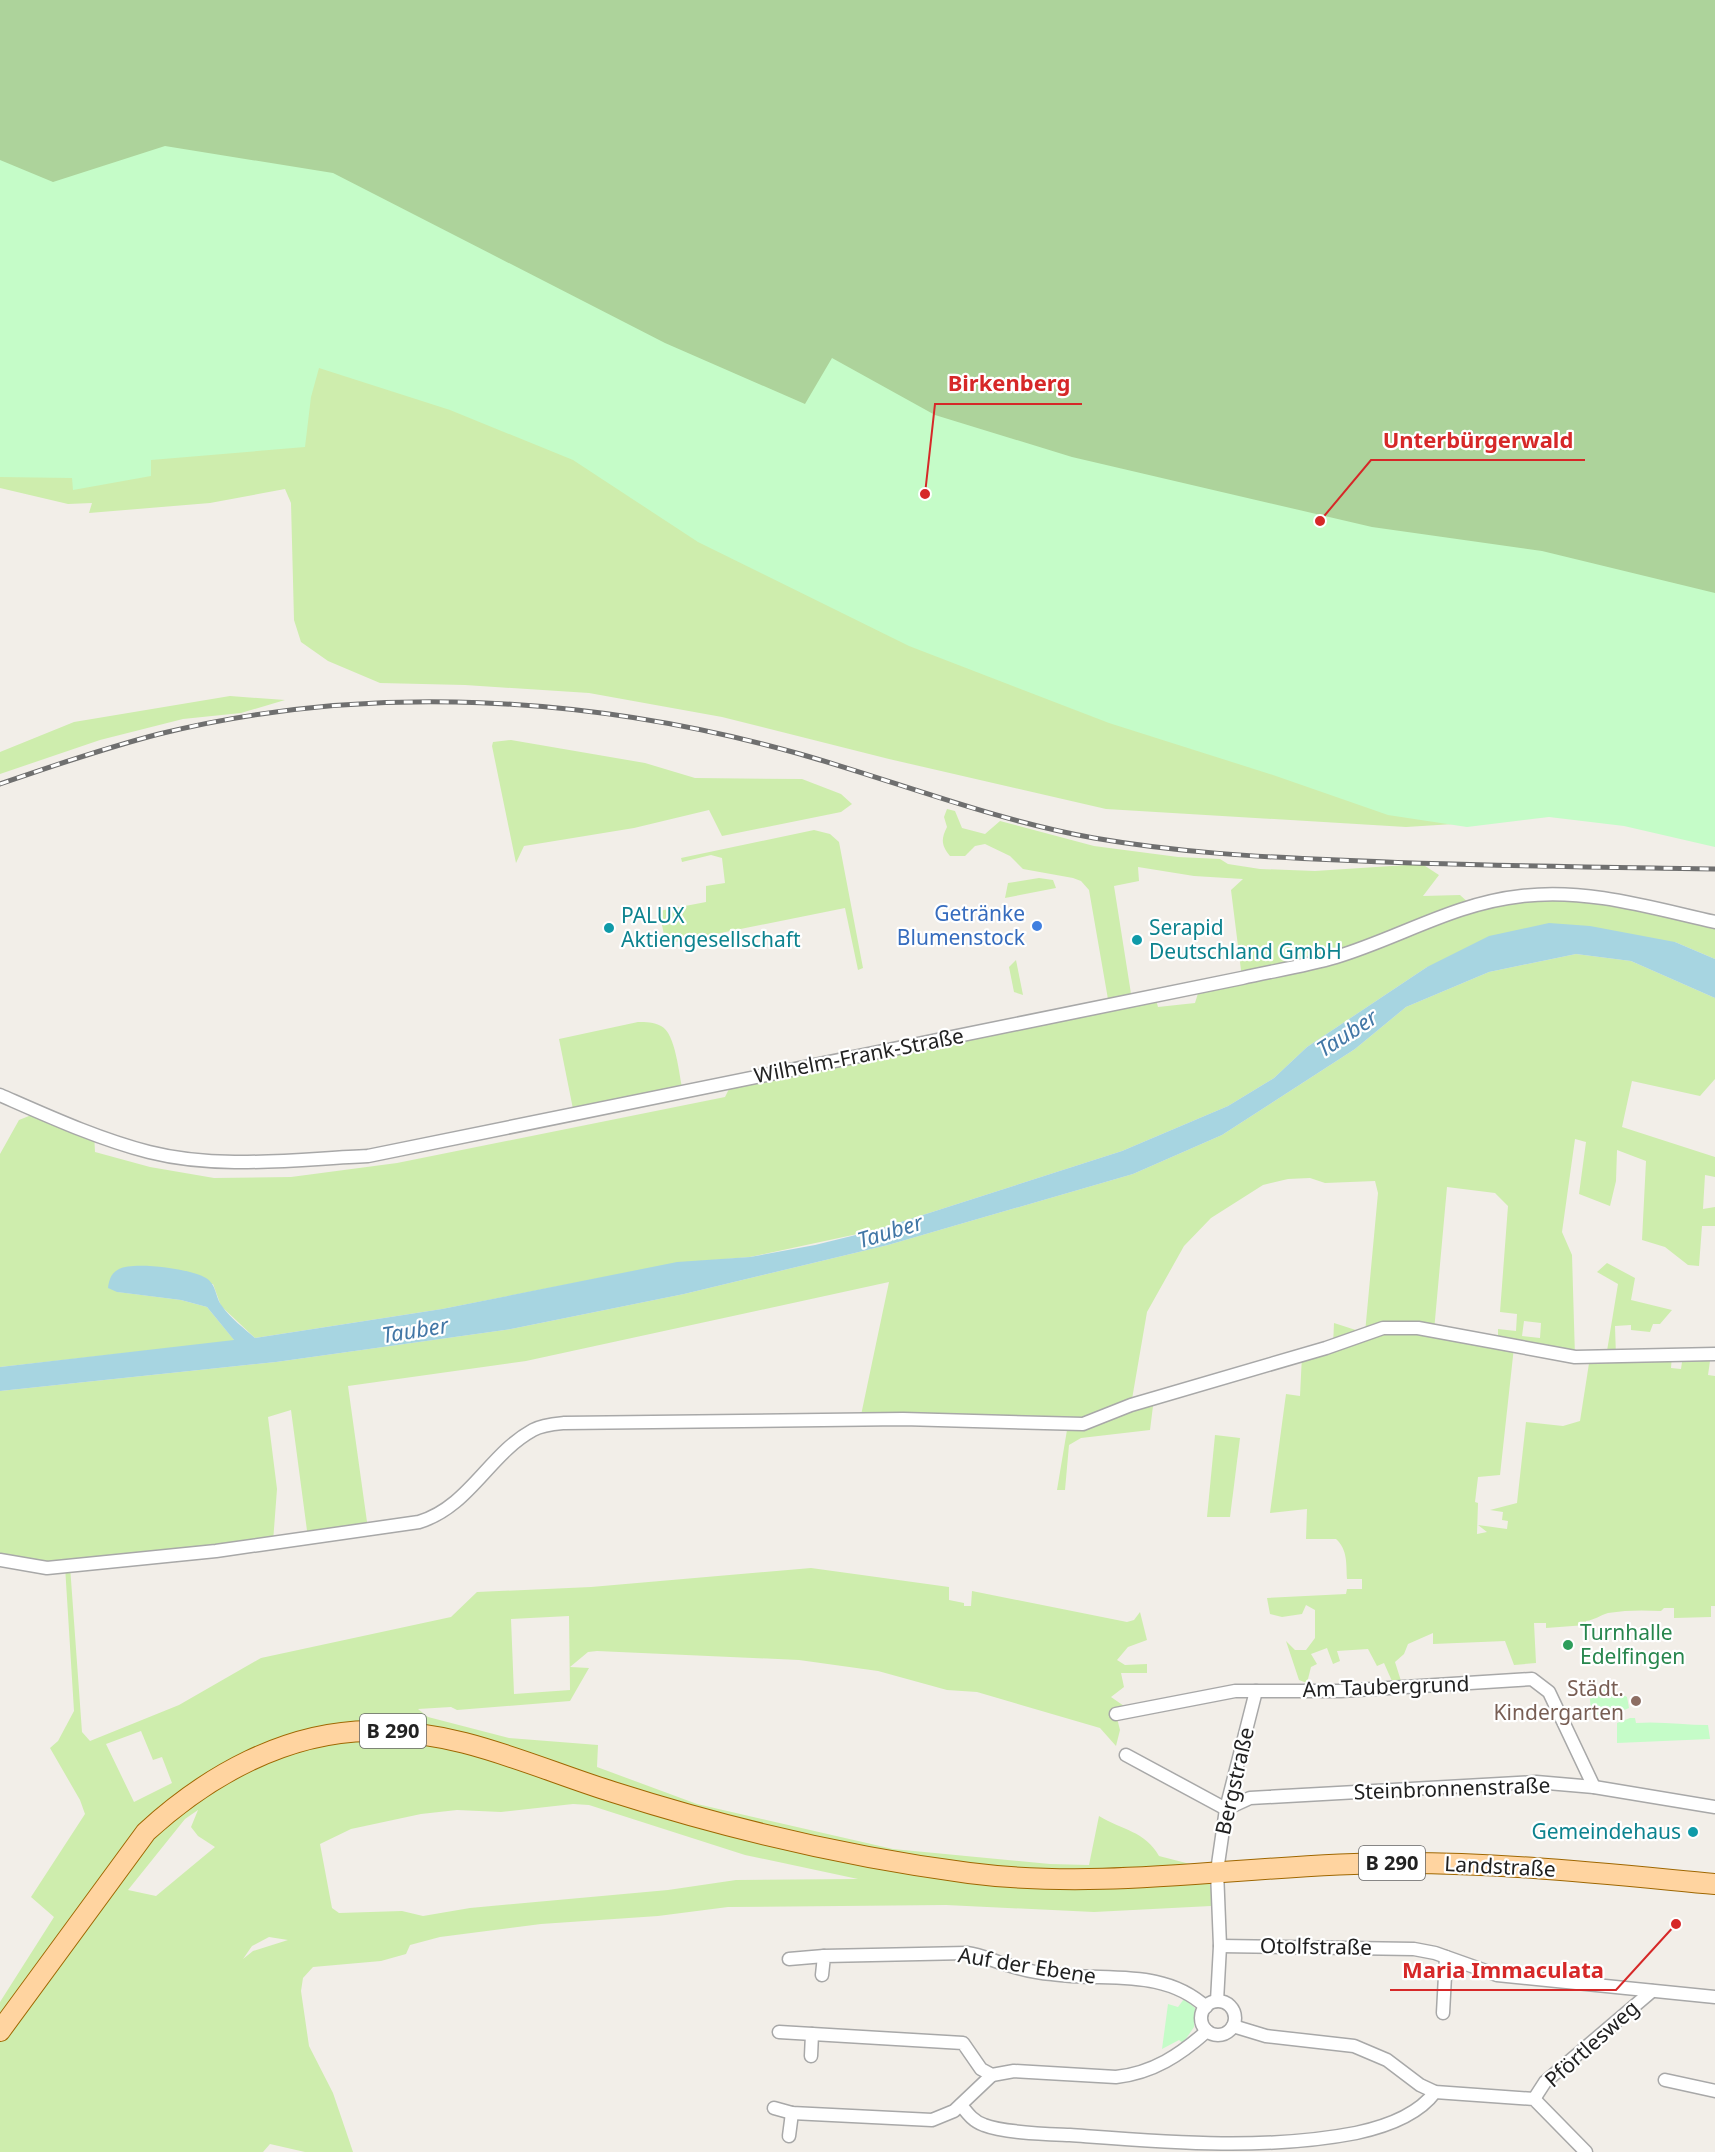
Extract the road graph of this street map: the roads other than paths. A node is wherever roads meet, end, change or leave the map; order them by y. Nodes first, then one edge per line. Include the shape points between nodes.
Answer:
1 (1715, 922) edge
2 (0, 1095) edge
3 (1715, 1354) edge
4 (0, 1560) edge
5 (1256, 1691) junction
6 (1116, 1714) dead end
7 (1126, 1755) dead end
8 (1594, 1787) junction
9 (1715, 1807) edge
10 (1226, 1809) junction
11 (1217, 1871) junction
12 (1715, 1884) edge
13 (1220, 1946) junction
14 (824, 1956) junction
15 (1446, 1958) junction
16 (789, 1959) dead end
17 (822, 1976) dead end
18 (1652, 1991) junction
19 (1715, 1997) edge
20 (1211, 2004) junction
21 (1443, 2013) dead end
22 (1233, 2026) junction
23 (0, 2031) edge
24 (1207, 2031) junction
25 (779, 2032) dead end
26 (812, 2034) junction
27 (811, 2056) dead end
28 (992, 2075) junction
29 (1665, 2080) dead end
30 (1715, 2091) edge
31 (1435, 2092) junction
32 (1534, 2099) junction
33 (961, 2105) junction
34 (774, 2108) dead end
35 (792, 2113) junction
36 (789, 2136) dead end
37 (1586, 2152) edge

1 - 2 street, Wilhelm-Frank-Straße via 1600,897 1521,896 1455,910 1335,957 1251,976 368,1156 240,1162 150,1152 70,1125
3 - 4 street via 1575,1357 1418,1328 1383,1328 1131,1405 1083,1424 903,1419 564,1423 534,1429 514,1443 446,1511 419,1522 216,1551 47,1568
5 - 6 street, Am Taubergrund via 1235,1691
5 - 8 street, Am Taubergrund via 1341,1691 1532,1679 1549,1692
5 - 10 street, Bergstraße
7 - 10 street
8 - 9 street, Steinbronnenstraße
8 - 10 street, Steinbronnenstraße via 1536,1782 1250,1798
10 - 11 street, Bergstraße
11 - 12 main road, Landstraße / B 290 via 1392,1863 1482,1864
11 - 13 street, Bergstraße
11 - 23 main road, Landstraße / B 290 via 1069,1879 972,1873 861,1856 707,1820 474,1744 395,1731 348,1732 294,1744 246,1762 176,1804 146,1832
13 - 15 street, Otolfstraße via 1414,1949
13 - 20 street, Bergstraße
14 - 16 street, Auf der Ebene
14 - 17 street
14 - 20 street, Auf der Ebene via 983,1955 1009,1966 1052,1974 1107,1979 1141,1977 1166,1983
15 - 18 street, Otolfstraße via 1497,1975
15 - 21 street
18 - 19 street, Otolfstraße
18 - 32 street, Pförtlesweg via 1545,2082
20 - 22 street via 1232,2009
20 - 24 street via 1201,2019
22 - 24 street via 1221,2034
22 - 31 street via 1266,2036 1354,2046 1387,2060
24 - 28 street via 1160,2066 1132,2075 1014,2071
25 - 26 street
26 - 27 street
26 - 28 street via 963,2043 981,2069
28 - 33 street
29 - 30 street
31 - 32 street
31 - 33 street via 1427,2103 1392,2121 1359,2132 1293,2141 1159,2142 1050,2134 986,2126 970,2118
32 - 37 street
33 - 35 street via 932,2121
34 - 35 street
35 - 36 street

